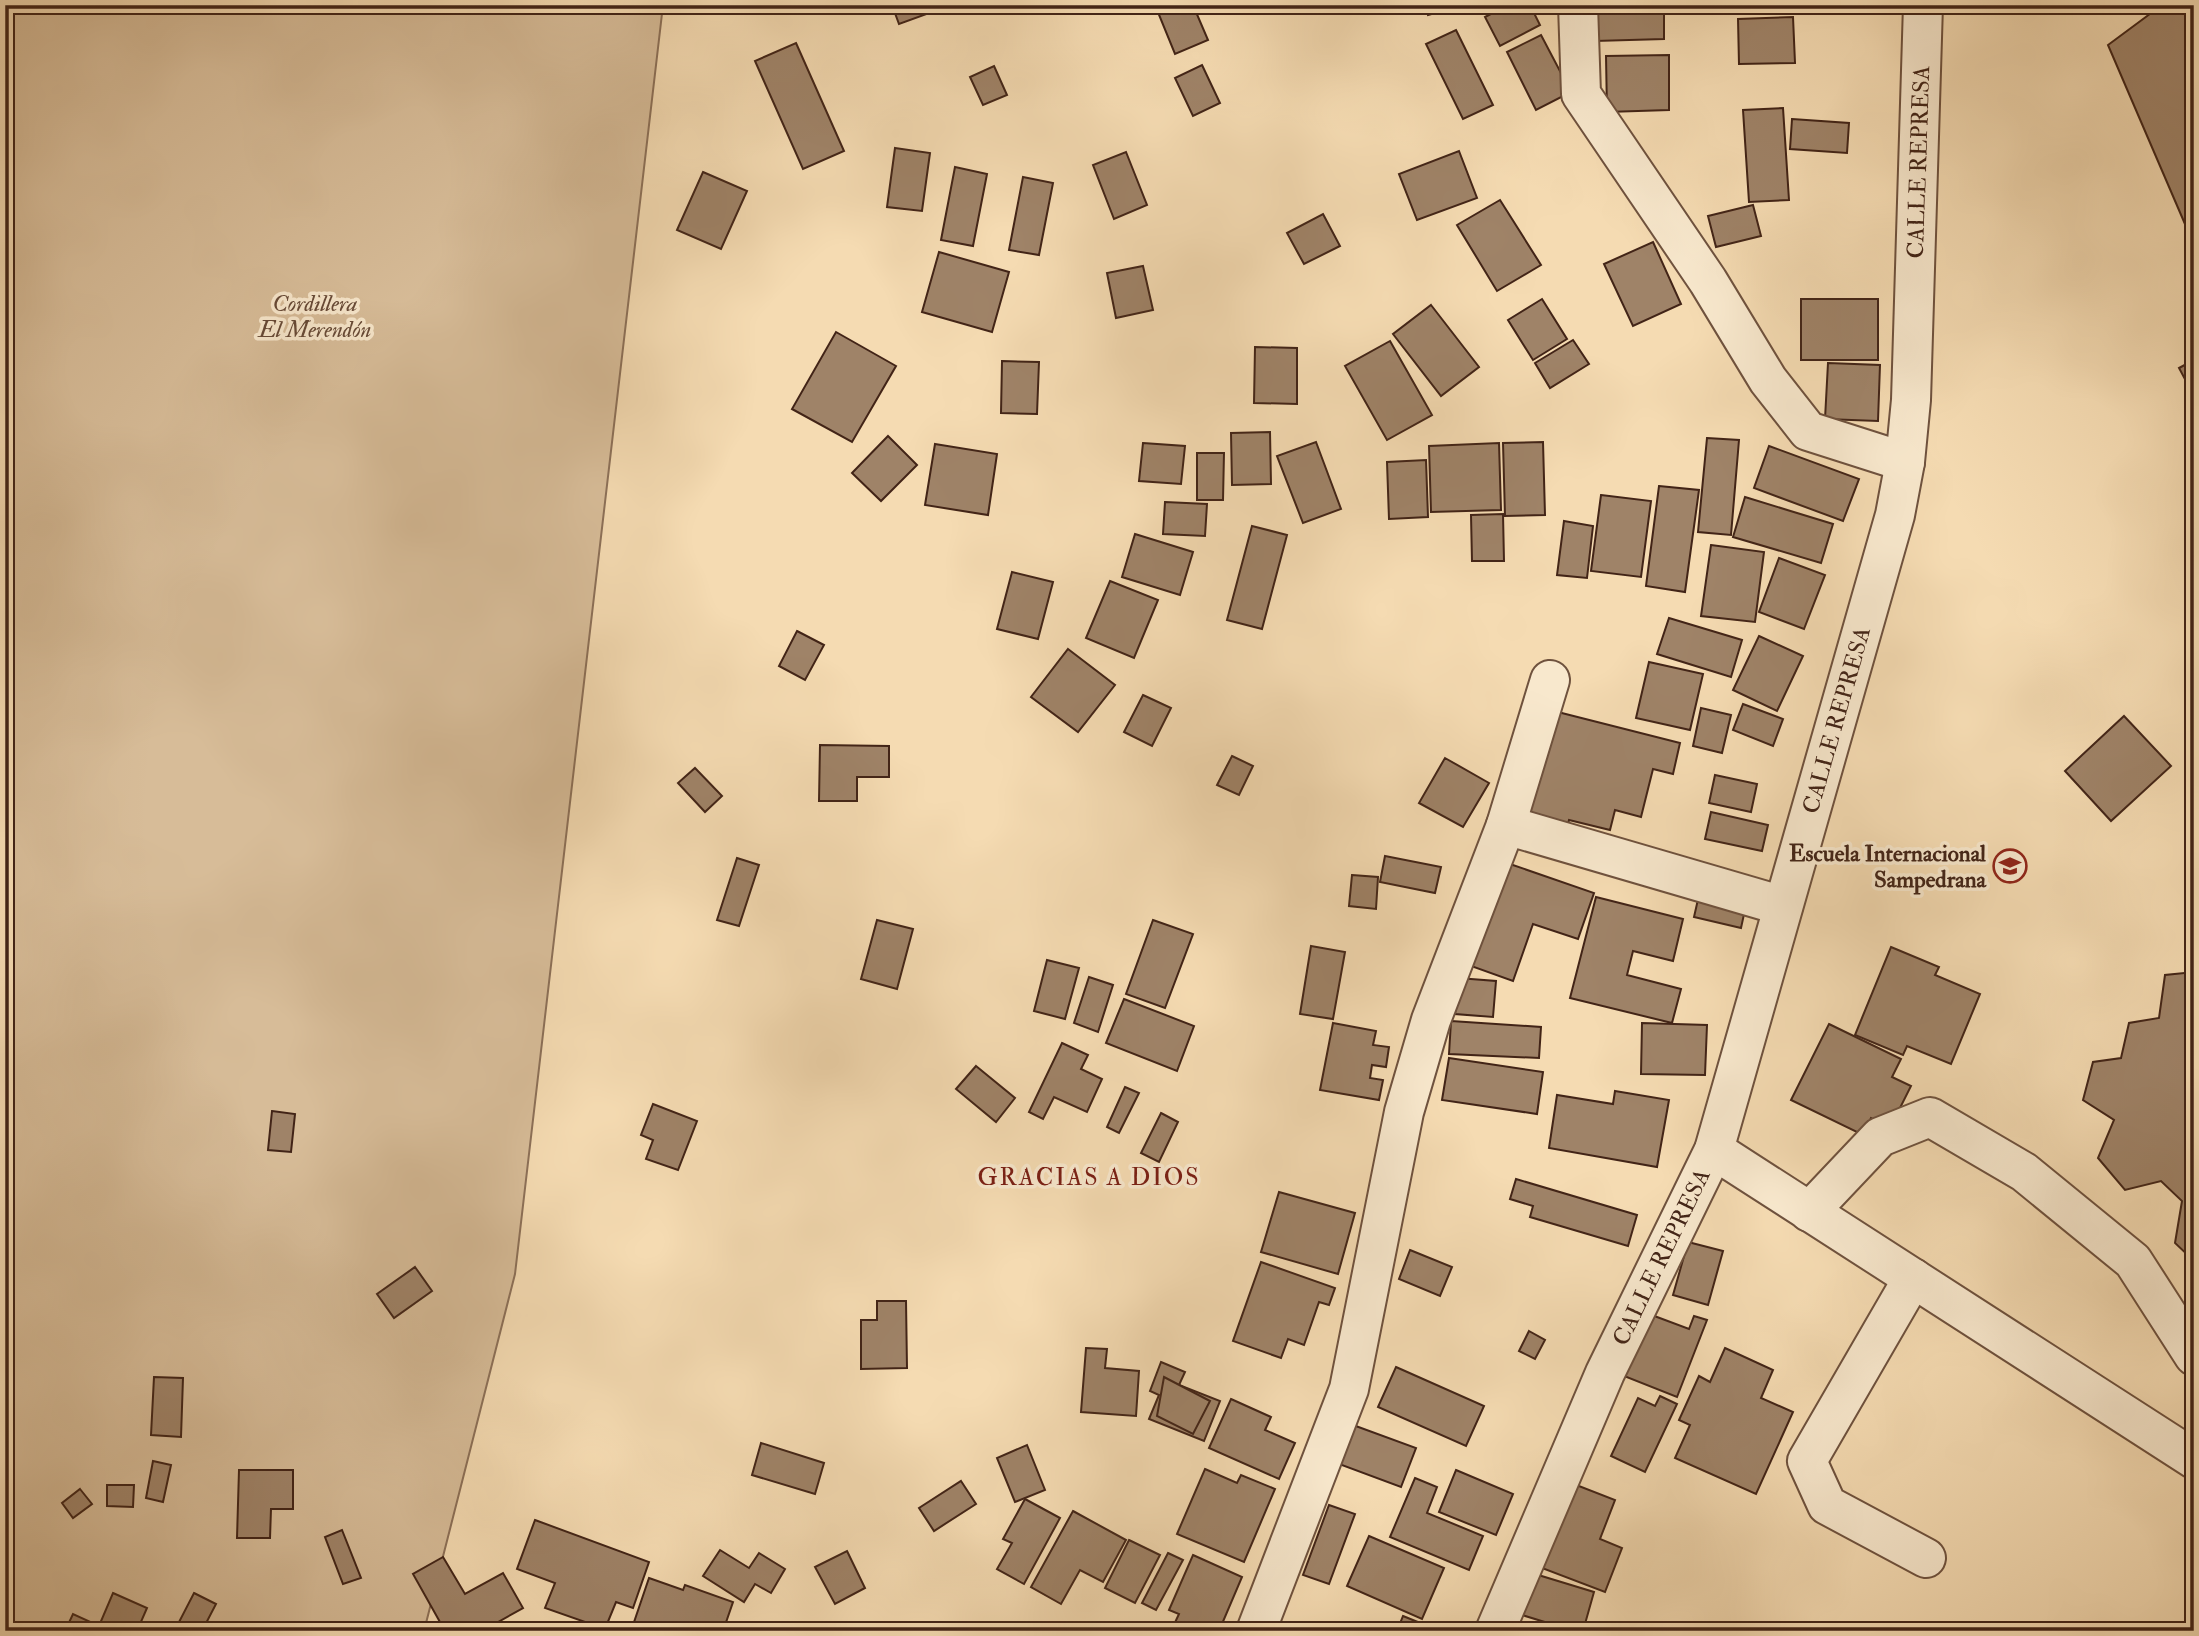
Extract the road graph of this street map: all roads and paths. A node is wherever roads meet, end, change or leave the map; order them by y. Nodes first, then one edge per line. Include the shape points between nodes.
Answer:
1 (1578, 5) edge
2 (1923, 5) edge
3 (1905, 462) junction
4 (1550, 680) dead end
5 (1506, 825) junction
6 (1783, 906) junction
7 (1714, 1150) junction
8 (1809, 1212) junction
9 (1913, 1278) junction
10 (2194, 1356) edge
11 (2194, 1460) edge
12 (1926, 1558) dead end
13 (1256, 1631) edge
14 (1495, 1631) edge

1 - 3 street via 1581,94 1708,281 1768,380 1808,431
2 - 3 street, CALLE REPRESA via 1911,400
3 - 6 street, CALLE REPRESA via 1895,515
4 - 5 street
5 - 6 street
5 - 13 street via 1431,1020 1404,1112 1349,1389
6 - 7 street, CALLE REPRESA
7 - 8 street
7 - 14 street, CALLE REPRESA via 1605,1373
8 - 9 street
8 - 10 street via 1880,1138 1930,1117 2024,1172 2133,1261
9 - 11 street
9 - 12 street via 1807,1461 1827,1505

